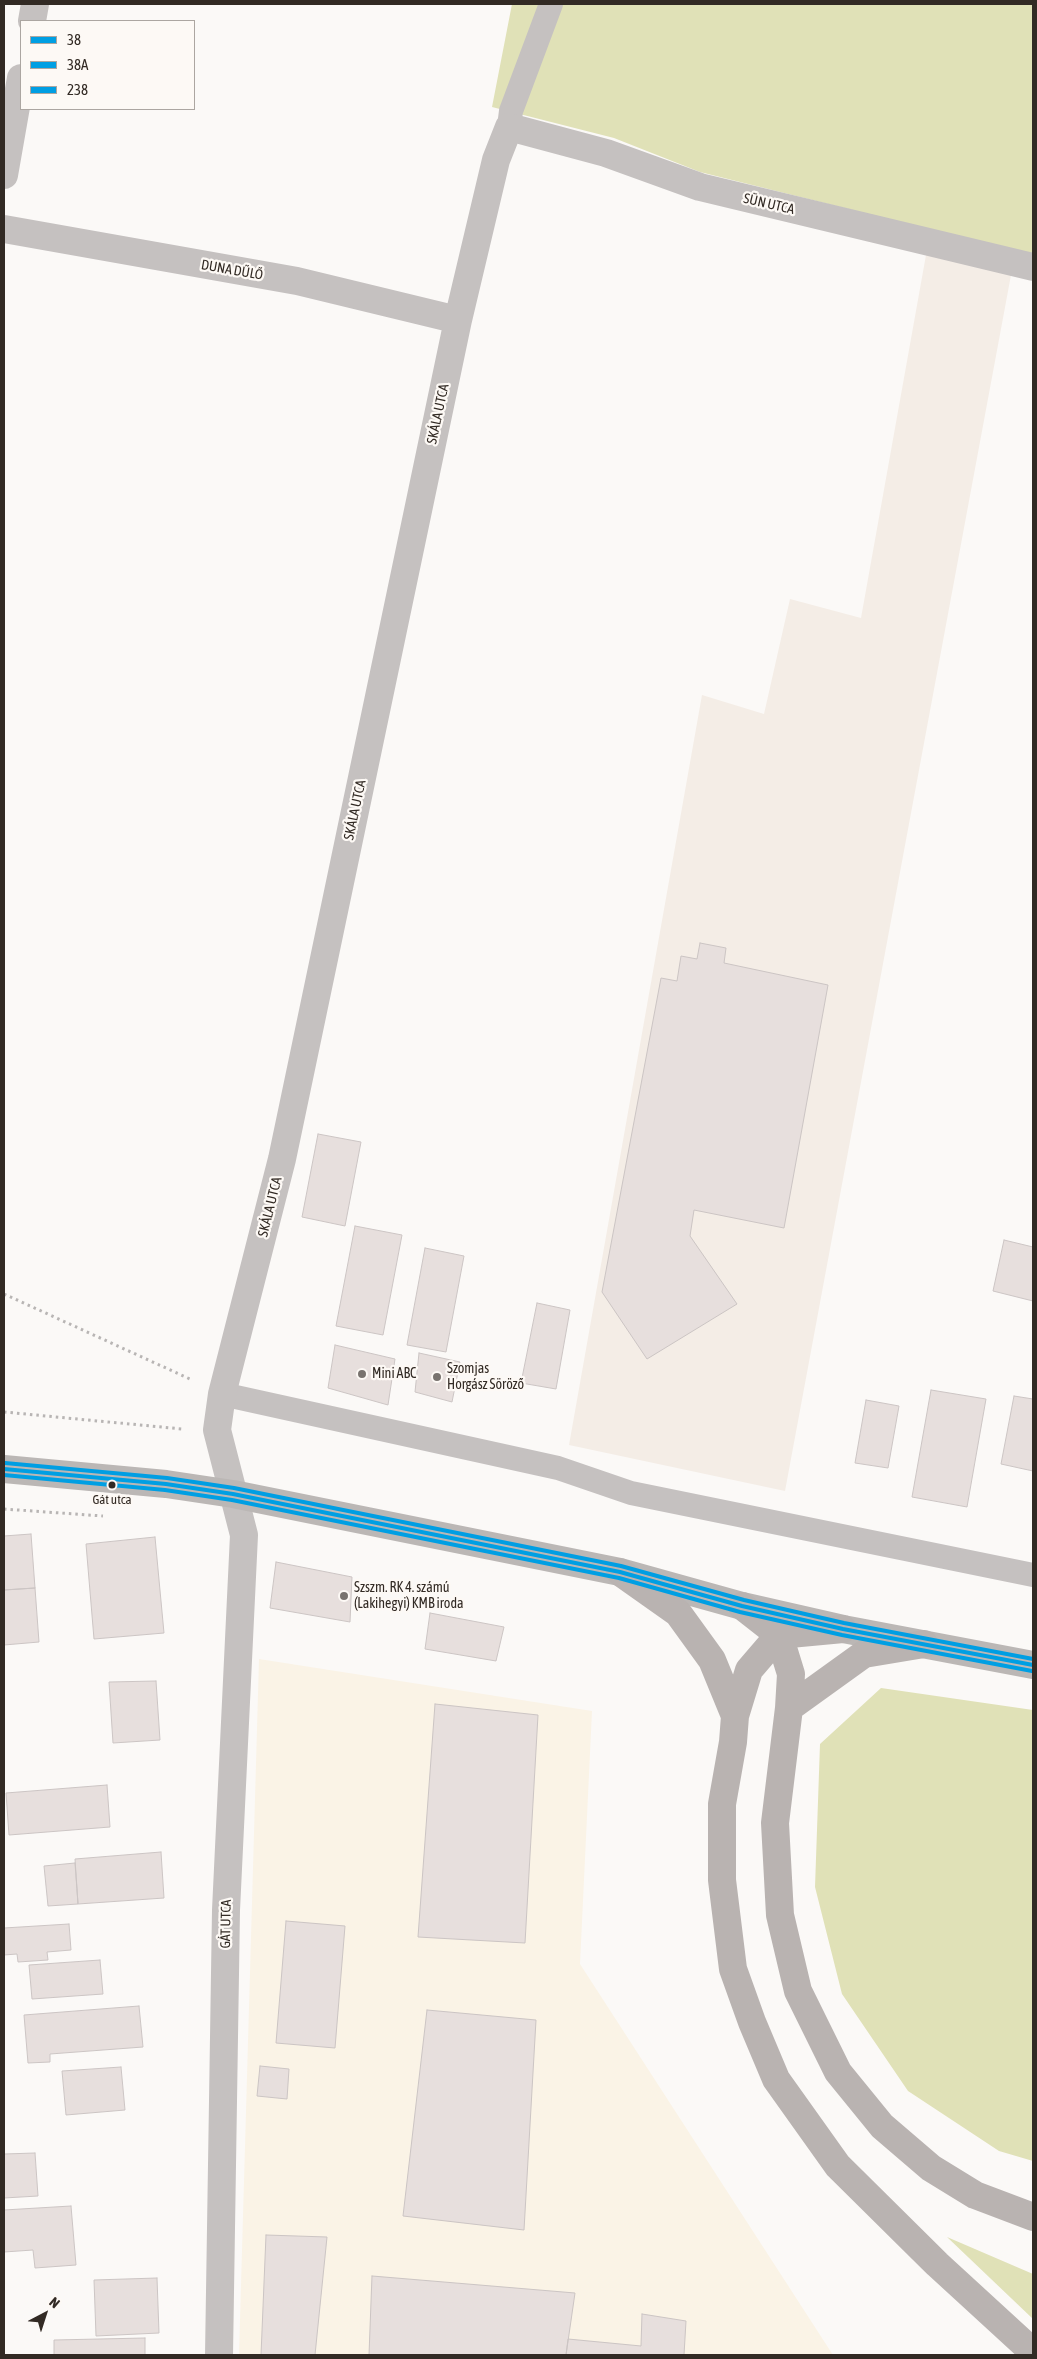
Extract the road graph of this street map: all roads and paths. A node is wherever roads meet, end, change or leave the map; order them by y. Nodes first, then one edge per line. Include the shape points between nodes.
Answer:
1 (35, 4) edge
2 (551, 4) edge
3 (32, 20) edge
4 (20, 84) edge
5 (509, 127) junction
6 (4, 175) edge
7 (4, 229) edge
8 (1033, 267) edge
9 (458, 320) junction
10 (4, 1294) edge
11 (171, 1371) dead end
12 (222, 1394) junction
13 (4, 1412) edge
14 (217, 1430) junction
15 (4, 1469) edge
16 (233, 1494) junction
17 (620, 1572) junction
18 (1033, 1575) edge
19 (742, 1606) junction
20 (843, 1629) junction
21 (779, 1635) junction
22 (924, 1644) junction
23 (1033, 1664) edge
24 (789, 1708) junction
25 (735, 1716) junction
26 (1033, 2217) edge
27 (1033, 2352) edge
28 (219, 2355) edge

1 - 3 street
2 - 5 lane via 511,111
4 - 6 street
5 - 8 street, SÜN UTCA via 606,153 700,187
5 - 9 street, SKÁLA UTCA via 496,160
7 - 9 street, DUNA DŰLŐ via 297,281
9 - 12 street, SKÁLA UTCA via 282,1158
10 - 11 path
12 - 14 street, SKÁLA UTCA
12 - 18 lane via 558,1468 631,1493
13 - 14 path
14 - 16 street, SKÁLA UTCA
15 - 16 main road via 166,1484
16 - 17 main road
16 - 28 street, GÁT UTCA via 244,1535 226,1910
17 - 19 main road
17 - 25 highway via 678,1613 712,1660
19 - 20 main road
19 - 21 highway
20 - 21 highway
20 - 22 main road
21 - 24 highway via 790,1674
21 - 25 highway via 749,1670
22 - 23 main road
22 - 24 highway via 864,1654
24 - 26 highway via 774,1824 780,1915 798,1991 838,2072 882,2126 931,2168 975,2195
25 - 27 highway via 722,1804 722,1880 733,1969 776,2080 838,2166 937,2264

